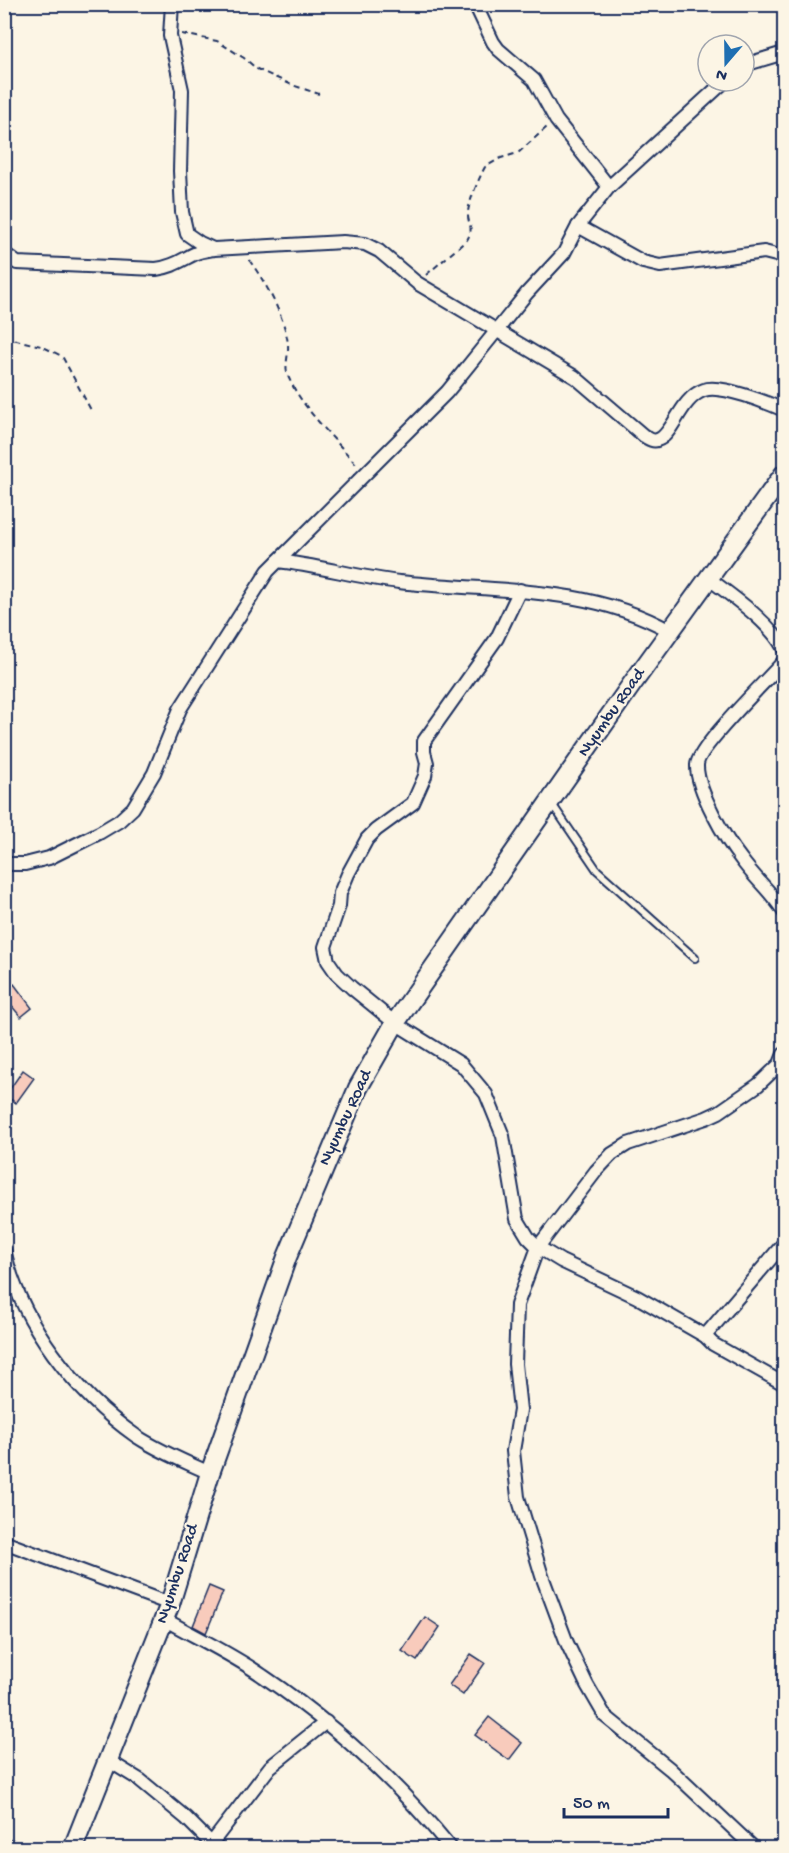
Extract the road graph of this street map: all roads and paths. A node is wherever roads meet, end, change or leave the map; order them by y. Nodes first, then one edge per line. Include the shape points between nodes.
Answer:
1 (172, 4) edge
2 (475, 4) edge
3 (170, 36) junction
4 (784, 53) edge
5 (756, 61) edge
6 (712, 93) edge
7 (319, 94) dead end
8 (556, 120) junction
9 (609, 187) junction
10 (578, 226) junction
11 (240, 248) junction
12 (214, 249) junction
13 (4, 253) edge
14 (784, 257) edge
15 (417, 283) junction
16 (497, 329) junction
17 (4, 338) edge
18 (784, 410) edge
19 (92, 412) dead end
20 (784, 474) edge
21 (365, 475) junction
22 (278, 561) junction
23 (708, 578) junction
24 (520, 590) junction
25 (670, 631) junction
26 (784, 649) edge
27 (784, 661) edge
28 (550, 801) junction
29 (4, 864) edge
30 (784, 912) edge
31 (695, 958) dead end
32 (395, 1023) junction
33 (783, 1062) edge
34 (784, 1243) edge
35 (538, 1247) junction
36 (4, 1250) edge
37 (705, 1336) junction
38 (784, 1384) edge
39 (210, 1473) junction
40 (4, 1542) edge
41 (167, 1612) junction
42 (326, 1722) junction
43 (109, 1761) junction
44 (4, 1845) edge
45 (214, 1846) edge
46 (14, 1848) edge
47 (73, 1848) edge
48 (451, 1848) edge
49 (754, 1848) edge

1 - 3 street
2 - 8 street via 493,42 534,80
3 - 7 path via 193,35 217,41 257,69
3 - 12 street via 182,90 182,212 187,234
4 - 5 street
6 - 9 street
8 - 9 street
8 - 15 path via 518,153 485,166 468,211 471,234
9 - 10 street
10 - 14 street via 643,262 660,266 764,252
10 - 16 street via 564,253
11 - 12 street
11 - 15 street via 364,244 380,251
11 - 21 path via 274,302 288,342 288,375 302,399
12 - 13 street via 196,252 182,262 156,269 17,263
15 - 16 street
16 - 18 street via 575,377 652,440 665,435 694,394 706,388 753,396
16 - 21 street via 447,392
17 - 19 path via 41,346 62,356
20 - 23 street, Nyumbu Road
21 - 22 street
22 - 24 street via 383,580
22 - 29 street via 180,710 154,773 133,808 99,834 49,858
23 - 25 street, Nyumbu Road
23 - 26 street via 779,638
24 - 25 street via 600,602 649,619
24 - 32 street via 497,638 424,741 427,763 413,803 367,839 340,892 325,947 328,961 352,988
25 - 28 street, Nyumbu Road
27 - 30 street via 696,763 710,807 725,836
28 - 31 lane via 597,870
28 - 32 street, Nyumbu Road
32 - 35 street via 461,1064 486,1094 503,1136 517,1219
32 - 39 street, Nyumbu Road via 358,1088 334,1142 287,1257
33 - 35 street via 718,1112 628,1144 612,1154
34 - 37 street
35 - 37 street
35 - 49 street via 517,1305 515,1364 520,1410 513,1451 519,1497 542,1576 567,1643 605,1716 670,1769
36 - 39 street via 20,1298 37,1328 94,1401 137,1437
37 - 38 street
39 - 41 street, Nyumbu Road
40 - 41 street
41 - 42 street
41 - 43 street, Nyumbu Road
42 - 45 street via 270,1767
42 - 48 street via 424,1816
43 - 45 street via 140,1780
43 - 47 street, Nyumbu Road
44 - 46 street

